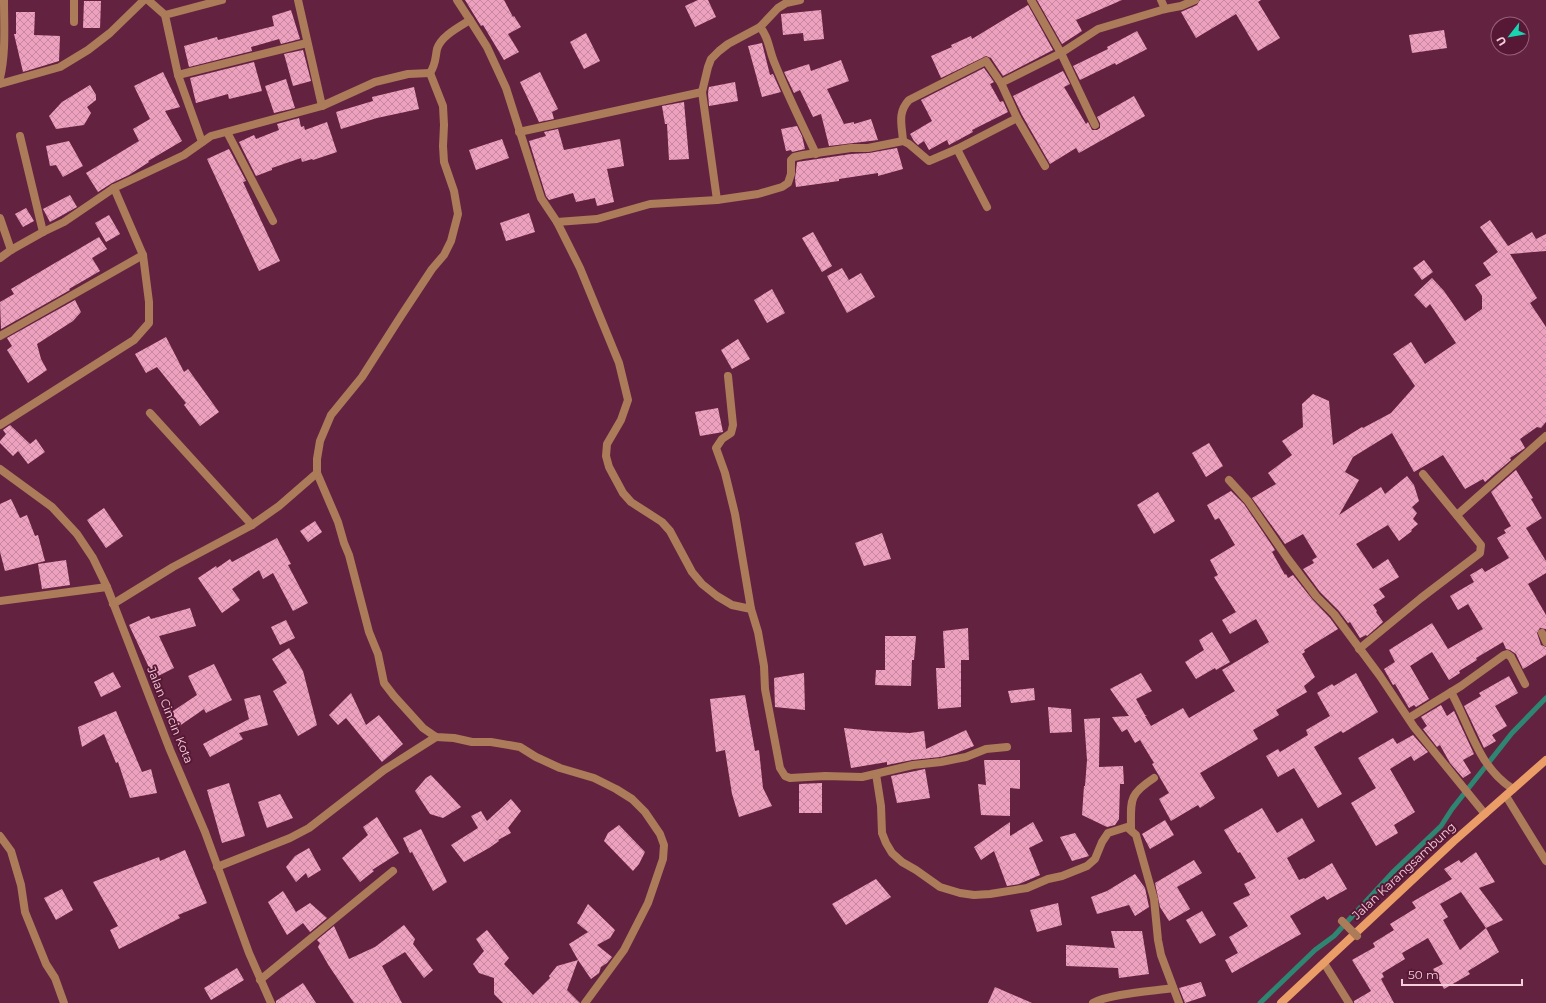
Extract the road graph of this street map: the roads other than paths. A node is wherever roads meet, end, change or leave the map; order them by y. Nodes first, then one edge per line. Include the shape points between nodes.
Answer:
1 (4, 0) edge
2 (74, 0) edge
3 (144, 0) edge
4 (148, 0) edge
5 (222, 0) edge
6 (298, 0) edge
7 (458, 0) edge
8 (800, 0) edge
9 (1031, 0) edge
10 (1160, 0) edge
11 (1195, 0) edge
12 (1165, 9) junction
13 (165, 15) junction
14 (470, 20) junction
15 (74, 22) dead end
16 (760, 27) junction
17 (307, 43) junction
18 (1061, 53) junction
19 (430, 73) junction
20 (178, 75) junction
21 (0, 78) edge
22 (1001, 83) junction
23 (0, 84) edge
24 (702, 92) junction
25 (322, 106) junction
26 (1017, 118) junction
27 (1095, 125) dead end
28 (228, 132) junction
29 (519, 132) junction
30 (20, 136) dead end
31 (903, 141) junction
32 (202, 142) junction
33 (957, 149) junction
34 (816, 154) junction
35 (1045, 166) dead end
36 (114, 188) junction
37 (717, 200) junction
38 (987, 207) dead end
39 (0, 218) edge
40 (273, 221) dead end
41 (557, 222) junction
42 (43, 232) junction
43 (11, 250) junction
44 (143, 255) junction
45 (0, 258) edge
46 (0, 336) edge
47 (728, 376) dead end
48 (150, 413) dead end
49 (0, 425) edge
50 (1546, 436) edge
51 (0, 469) edge
52 (317, 473) junction
53 (1424, 474) dead end
54 (1229, 480) dead end
55 (1457, 515) junction
56 (252, 525) junction
57 (107, 587) junction
58 (0, 601) edge
59 (113, 604) junction
60 (751, 609) junction
61 (1542, 633) dead end
62 (1546, 642) edge
63 (1360, 649) junction
64 (1526, 684) dead end
65 (1451, 692) junction
66 (1408, 718) junction
67 (436, 737) junction
68 (1007, 747) dead end
69 (1546, 760) edge
70 (876, 774) junction
71 (1154, 778) dead end
72 (1513, 789) junction
73 (1506, 796) junction
74 (1485, 814) junction
75 (1130, 829) junction
76 (0, 836) edge
77 (1546, 861) edge
78 (217, 867) junction
79 (393, 871) dead end
80 (1342, 921) dead end
81 (1356, 934) junction
82 (1324, 964) junction
83 (260, 980) junction
84 (1173, 988) junction
85 (64, 1003) edge
86 (271, 1003) edge
87 (585, 1003) edge
88 (1093, 1003) edge
89 (1179, 1003) edge
90 (1282, 1003) edge
91 (1349, 1003) edge

1 - 21 street via 4,48
2 - 15 street
3 - 23 street via 110,33 60,67
4 - 13 street
5 - 13 street
6 - 17 street
7 - 14 street
8 - 16 street via 778,8
9 - 18 street
10 - 12 street
11 - 12 street
12 - 18 street via 1098,30
13 - 20 street
14 - 19 street via 444,38
14 - 29 street via 487,47 506,88
16 - 24 street via 728,44 711,59
16 - 34 street via 766,36 783,85
17 - 20 street
17 - 25 street
18 - 22 street
18 - 27 street
19 - 25 street via 408,74 375,82
19 - 52 street via 443,106 444,162 454,191 458,214 451,242 362,377 331,415 320,441
20 - 32 street
22 - 26 street
22 - 31 street via 986,61 909,100 901,111
24 - 29 street
24 - 37 street
25 - 28 street
26 - 33 street
26 - 35 street
28 - 32 street via 211,136
28 - 40 street
29 - 41 street via 541,198
30 - 42 street
31 - 33 street via 929,161
31 - 34 street
32 - 36 street via 184,155
33 - 38 street
34 - 37 street via 794,157 791,160 788,183 782,187 758,194
36 - 42 street via 64,222
36 - 44 street
37 - 41 street via 650,204 597,220
39 - 43 street
41 - 60 street via 610,339 627,394 627,407 607,444 606,456 615,480 631,502 662,522 670,531 692,572 702,584 732,605
42 - 43 street
43 - 45 street
44 - 46 street
44 - 49 street via 149,302 148,323 141,333 134,340
47 - 60 street via 733,425 731,433 722,439 716,448 735,514
48 - 56 street
50 - 55 street
51 - 57 street, Jalan Cincin Kota via 52,507 77,534 93,558
52 - 56 street
52 - 67 street via 349,555 384,683 423,728
53 - 55 street
54 - 63 street via 1248,501 1316,596 1334,614
55 - 63 street via 1482,545 1480,553
56 - 59 street via 173,567
57 - 58 street
57 - 59 street, Jalan Cincin Kota
59 - 78 street, Jalan Cincin Kota
60 - 70 street via 758,632 765,689 782,773 790,778 862,777
61 - 62 street
63 - 66 street
64 - 65 street via 1507,654
65 - 66 street
65 - 72 street via 1481,756 1504,784
66 - 74 street
67 - 78 street via 374,777 309,828
67 - 87 street via 520,747 560,768 594,778 632,799 645,812 660,834 664,845 663,859 648,903 624,950
68 - 70 street via 986,749 966,757
69 - 72 main road, Jalan Karangsambung
70 - 75 street via 882,833 892,854 940,887 960,893 982,894 1027,888 1069,874 1087,866 1095,859 1108,833 1127,827
71 - 75 street via 1139,788 1131,802
72 - 73 main road, Jalan Karangsambung
73 - 74 main road, Jalan Karangsambung
73 - 77 street
74 - 81 main road, Jalan Karangsambung
75 - 84 street via 1138,840 1154,899 1158,940
76 - 85 street via 11,851 21,885 25,912
78 - 83 street, Jalan Cincin Kota
79 - 83 street
80 - 81 street, bridge
81 - 82 main road, Jalan Karangsambung
82 - 90 main road, Jalan Karangsambung
82 - 91 street
83 - 86 street, Jalan Cincin Kota
84 - 88 street via 1109,997
84 - 89 street

